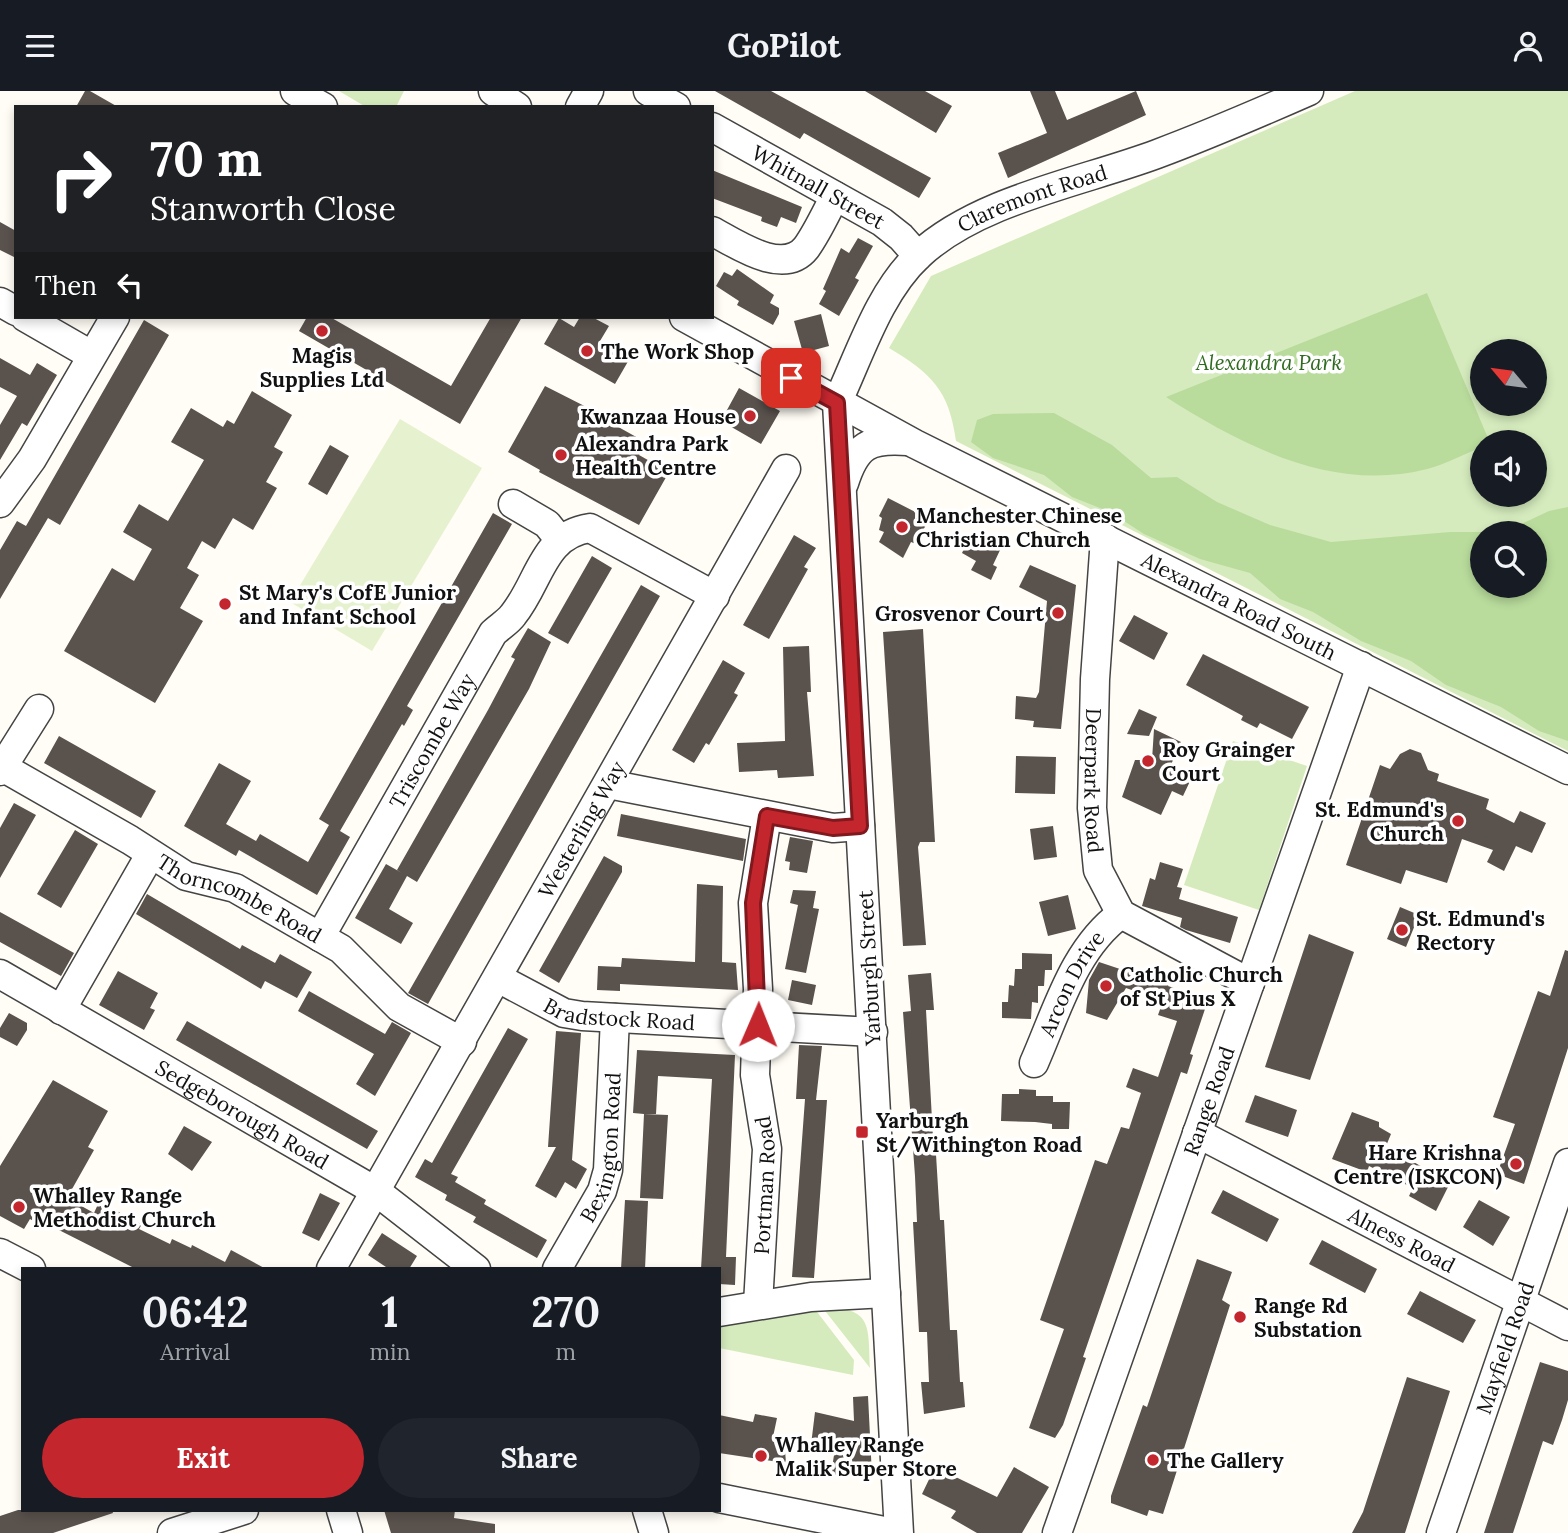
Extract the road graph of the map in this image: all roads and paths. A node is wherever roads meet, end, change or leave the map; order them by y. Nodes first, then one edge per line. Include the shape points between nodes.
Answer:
1 (295, 91) edge
2 (493, 91) edge
3 (648, 91) edge
4 (1309, 91) edge
5 (1276, 98) edge
6 (320, 105) edge
7 (514, 105) edge
8 (672, 105) edge
9 (714, 128) edge
10 (835, 196) junction
11 (714, 232) edge
12 (918, 256) junction
13 (28, 319) edge
14 (114, 319) edge
15 (688, 319) edge
16 (91, 355) junction
17 (837, 403) junction
18 (908, 441) junction
19 (786, 469) dead end
20 (842, 487) junction
21 (0, 503) edge
22 (513, 504) dead end
23 (1105, 538) junction
24 (556, 544) junction
25 (715, 596) junction
26 (1361, 666) junction
27 (39, 709) dead end
28 (2, 770) edge
29 (1568, 770) edge
30 (608, 784) junction
31 (767, 816) junction
32 (860, 826) junction
33 (150, 855) junction
34 (1121, 914) junction
35 (320, 937) junction
36 (0, 974) edge
37 (498, 978) junction
38 (1250, 983) junction
39 (61, 1010) junction
40 (615, 1018) junction
41 (758, 1025) junction
42 (873, 1032) junction
43 (462, 1042) junction
44 (1034, 1063) dead end
45 (1197, 1133) junction
46 (1568, 1163) edge
47 (377, 1192) junction
48 (0, 1253) edge
49 (27, 1267) edge
50 (332, 1267) edge
51 (473, 1267) edge
52 (558, 1267) edge
53 (886, 1293) junction
54 (1520, 1301) junction
55 (758, 1304) junction
56 (721, 1312) edge
57 (1568, 1326) edge
58 (721, 1498) edge
59 (238, 1512) edge
60 (342, 1512) edge
61 (648, 1512) edge
62 (172, 1533) edge
63 (348, 1533) edge
64 (654, 1533) edge
65 (894, 1533) edge
66 (899, 1533) edge
67 (1058, 1533) edge
68 (1441, 1533) edge

1 - 6 street
2 - 7 street
3 - 8 street
4 - 5 street, Claremont Road
5 - 12 street, Claremont Road via 1157,154 1015,202 953,231
9 - 10 street, Whitnall Street
10 - 11 street via 805,249 794,258 769,258
10 - 12 street, Whitnall Street via 882,222
12 - 17 street, Claremont Road via 885,302
13 - 16 street
14 - 16 street
15 - 17 street, Alexandra Road South
16 - 21 street via 32,459
17 - 18 street, Alexandra Road South
17 - 20 street, Yarburgh Street
18 - 20 street via 865,445 855,455
18 - 23 street, Alexandra Road South
19 - 25 street, Westerling Way
20 - 32 street, Yarburgh Street
22 - 24 street via 547,524
23 - 26 street, Alexandra Road South
23 - 34 street, Deerpark Road via 1092,808 1098,870
24 - 25 street via 573,530 590,528
24 - 35 street, Triscombe Way via 513,615 493,633
25 - 30 street, Westerling Way
26 - 29 street, Alexandra Road South
26 - 38 street, Range Road
27 - 28 street
28 - 33 street, Thorncombe Road
30 - 31 street
30 - 37 street, Westerling Way
31 - 32 street via 833,828
31 - 41 street, Portman Road via 753,903
32 - 42 street, Yarburgh Street
33 - 35 street, Thorncombe Road via 186,876 235,888
33 - 39 street
34 - 38 street
34 - 44 street, Arcon Drive via 1101,928 1082,955
35 - 43 street, Thorncombe Road via 356,961 399,1007
36 - 39 street, Sedgeborough Road
37 - 40 street, Bradstock Road via 564,1013
37 - 43 street, Westerling Way
38 - 45 street, Range Road
39 - 47 street, Sedgeborough Road
40 - 41 street, Bradstock Road
40 - 52 street, Bexington Road via 608,1170 602,1191
41 - 42 street, Bradstock Road
41 - 55 street, Portman Road via 755,1075 767,1149
42 - 53 street, Yarburgh Street
43 - 47 street, Westerling Way
45 - 54 street, Alness Road
45 - 67 street, Range Road
46 - 54 street, Mayfield Road
47 - 50 street, Westerling Way
47 - 51 street, Sedgeborough Road
48 - 49 street
53 - 55 street
53 - 66 street, Yarburgh Street
54 - 57 street, Alness Road
54 - 68 street, Mayfield Road
55 - 56 street
58 - 65 street
59 - 62 street
60 - 63 street
61 - 64 street

